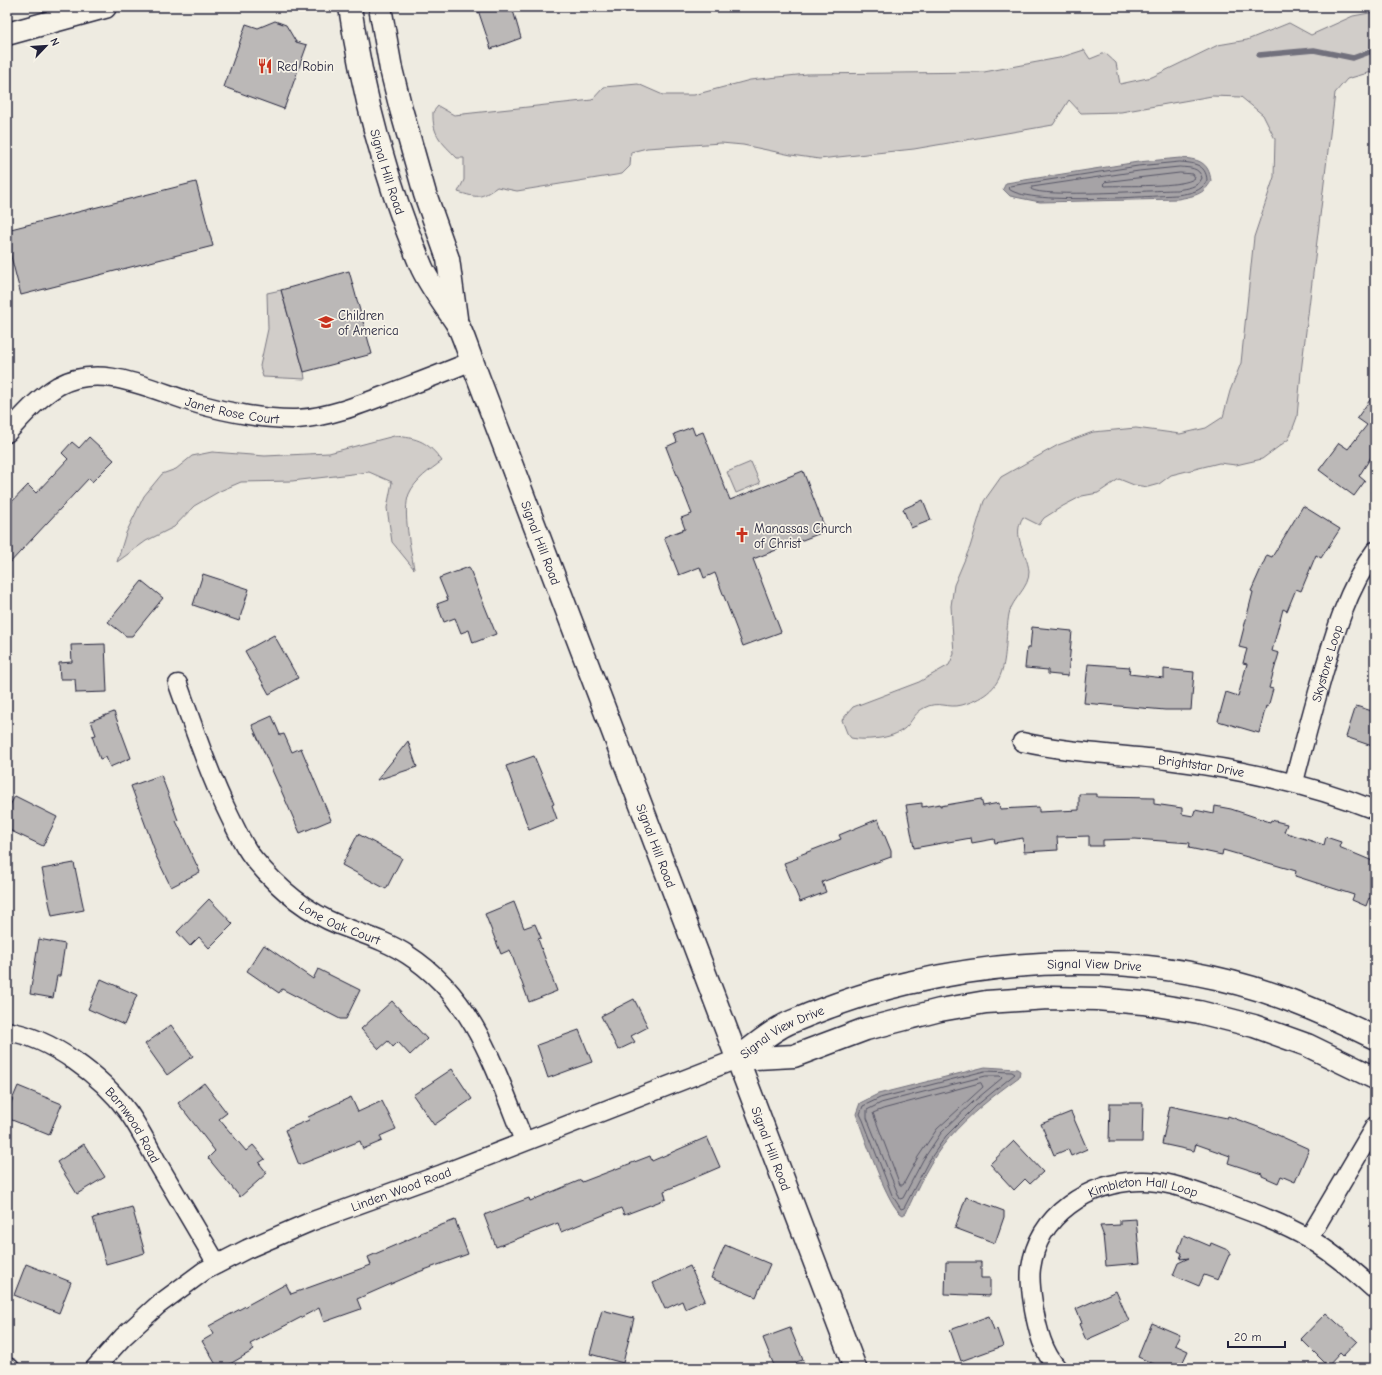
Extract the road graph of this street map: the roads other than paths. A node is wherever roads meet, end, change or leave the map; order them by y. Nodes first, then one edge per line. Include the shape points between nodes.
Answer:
1 (105, 7) edge
2 (350, 7) edge
3 (380, 7) edge
4 (7, 34) edge
5 (457, 324) junction
6 (472, 361) junction
7 (7, 432) edge
8 (1375, 551) edge
9 (178, 684) dead end
10 (1022, 742) dead end
11 (1294, 782) junction
12 (1375, 810) edge
13 (7, 1031) edge
14 (1375, 1038) edge
15 (737, 1059) junction
16 (1375, 1078) edge
17 (1375, 1126) edge
18 (524, 1141) junction
19 (1309, 1238) junction
20 (217, 1264) junction
21 (1375, 1290) edge
22 (95, 1368) edge
23 (855, 1368) edge
24 (1057, 1368) edge

1 - 4 main road
2 - 5 main road, Signal Hill Road via 377,140 394,192 428,279
3 - 5 main road, Signal Hill Road via 388,56 401,109 425,194 448,259
5 - 6 main road, Signal Hill Road
6 - 7 street, Janet Rose Court via 360,405 320,416 297,419 270,418 198,404 128,381 100,376 88,377 59,385 35,403
6 - 15 main road, Signal Hill Road
8 - 11 street, Skystone Loop via 1350,595 1333,636
9 - 18 street, Lone Oak Court via 218,792 240,839 253,858 297,901 323,917 408,954 444,985 465,1010 483,1039
10 - 11 street, Brightstar Drive via 1067,751 1219,767
11 - 12 street, Brightstar Drive
13 - 20 street, Barnwood Road via 31,1037 60,1052 87,1070 106,1087 128,1112
14 - 15 main road, Signal View Drive via 1288,999 1187,973 1130,965 1032,964 960,972 865,995 781,1027
15 - 16 main road, Signal View Drive via 794,1056 872,1027 948,1008 1048,998 1097,999 1199,1012 1254,1026 1306,1045
15 - 18 street, Linden Wood Road
15 - 23 main road, Signal Hill Road
17 - 19 street
18 - 20 street, Linden Wood Road via 310,1222
19 - 21 street, Kimbleton Hall Loop via 1351,1268
19 - 24 street, Kimbleton Hall Loop via 1272,1220 1167,1184 1121,1182 1082,1195 1064,1208 1046,1228 1037,1246 1031,1268 1031,1290 1042,1342
20 - 22 street, Linden Wood Road via 158,1305 123,1337

